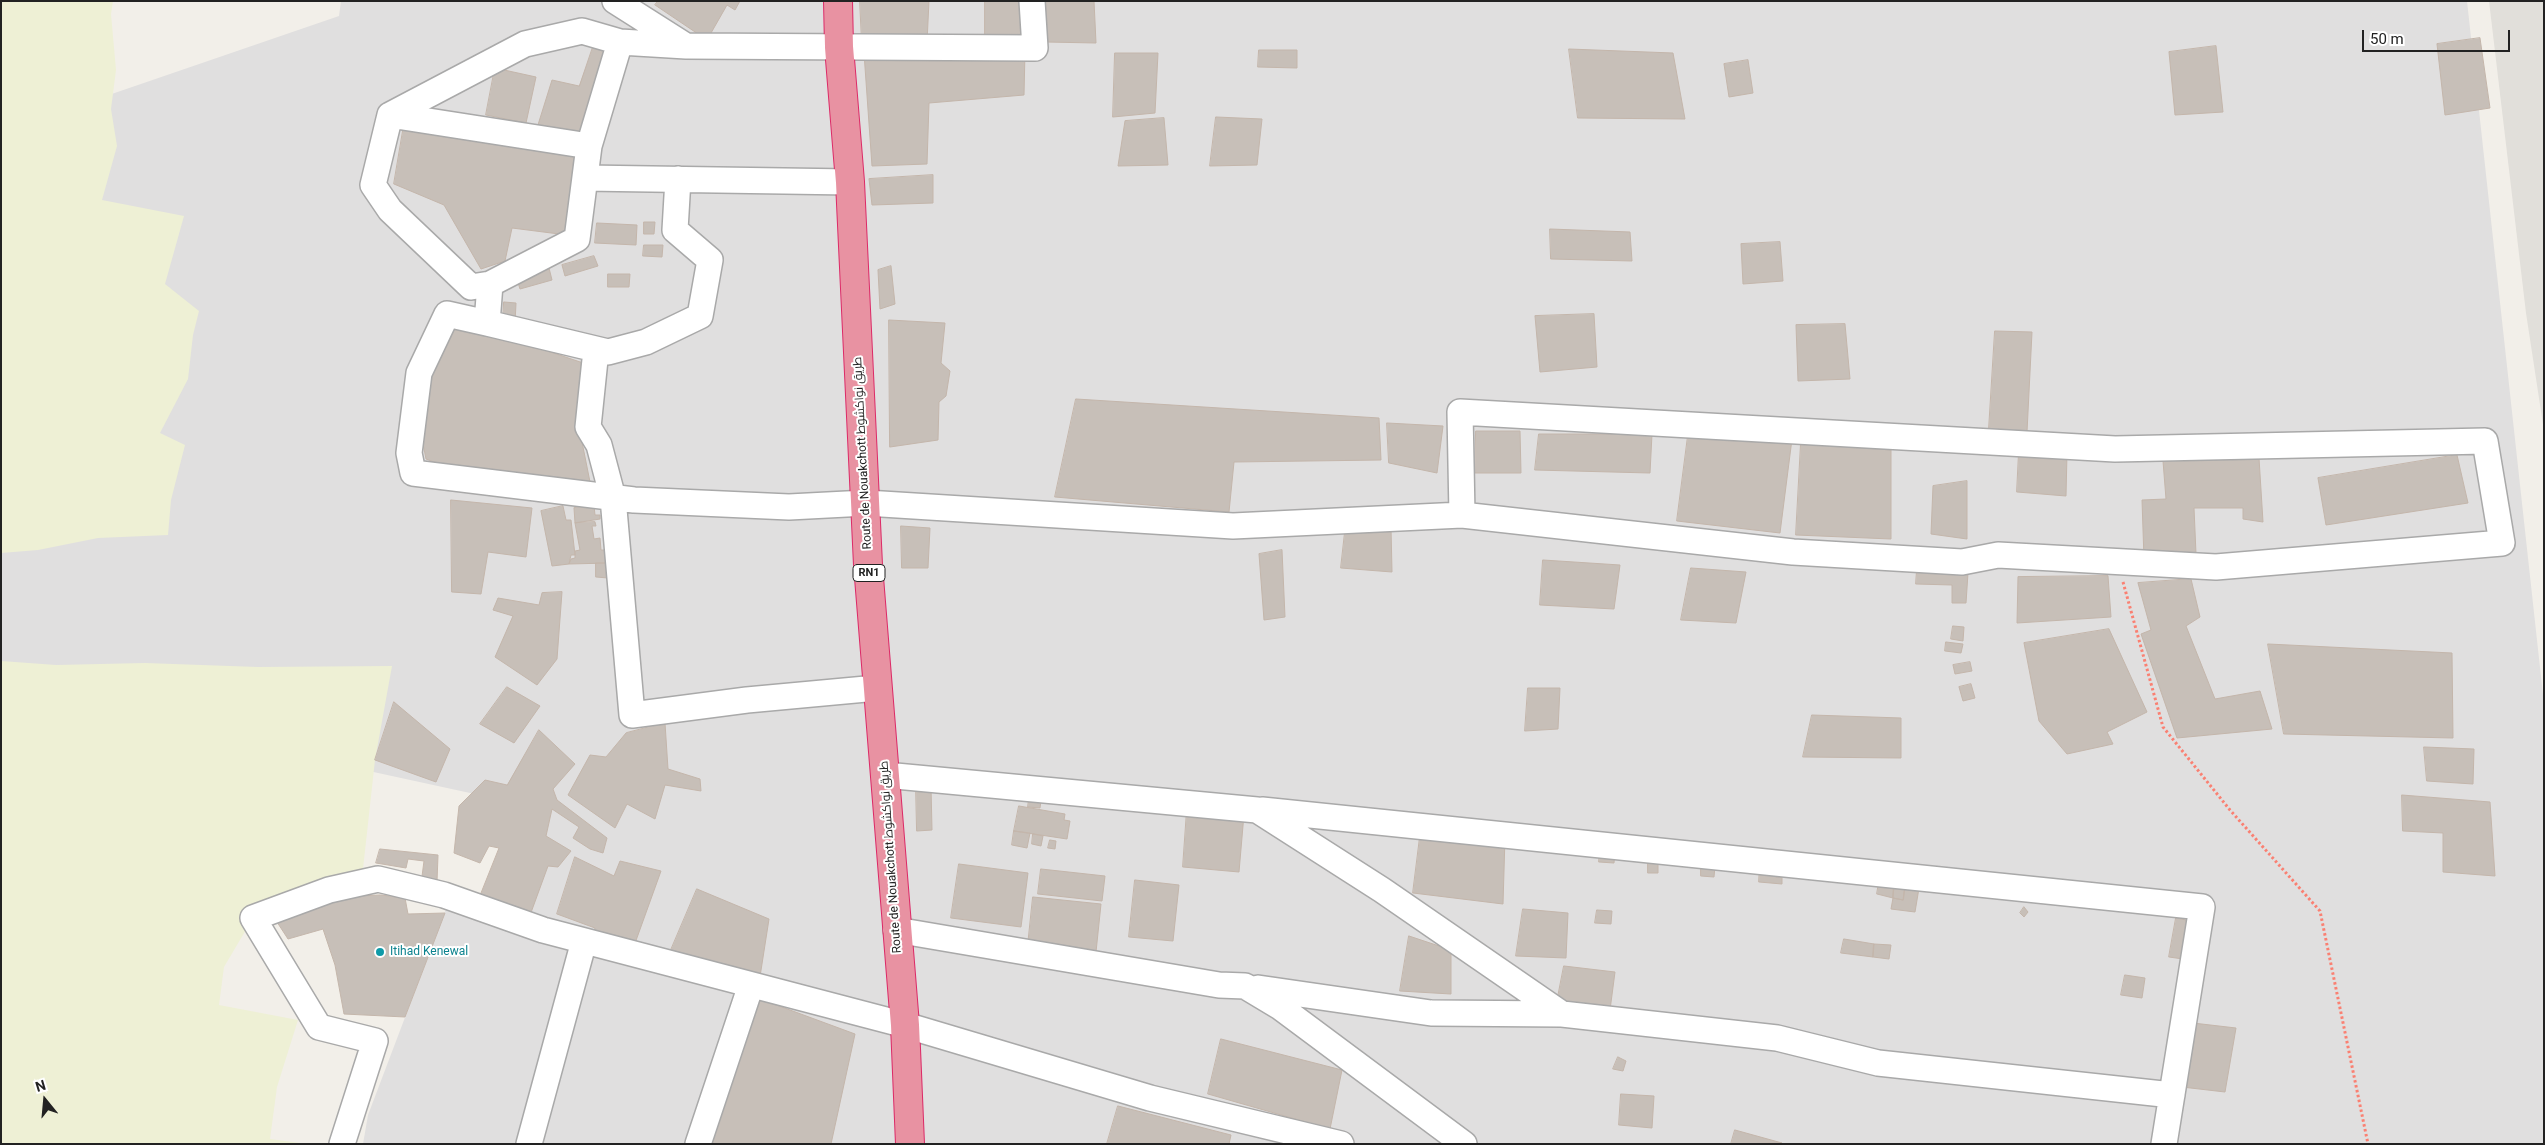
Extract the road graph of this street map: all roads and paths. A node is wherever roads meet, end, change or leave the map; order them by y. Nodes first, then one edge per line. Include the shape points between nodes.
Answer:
1 (615, 1) edge
2 (1032, 1) edge
3 (834, 3) edge
4 (620, 42) junction
5 (686, 46) junction
6 (839, 46) junction
7 (390, 115) junction
8 (589, 146) junction
9 (585, 178) junction
10 (678, 179) junction
11 (850, 182) junction
12 (490, 284) junction
13 (486, 323) junction
14 (596, 350) junction
15 (614, 498) junction
16 (866, 503) junction
17 (1462, 515) junction
18 (2117, 562) junction
19 (877, 688) junction
20 (885, 776) junction
21 (1257, 810) junction
22 (896, 930) junction
23 (584, 941) junction
24 (751, 986) junction
25 (1245, 986) junction
26 (1562, 1014) junction
27 (905, 1025) junction
28 (2172, 1095) junction
29 (342, 1144) edge
30 (529, 1144) edge
31 (698, 1144) edge
32 (910, 1144) edge
33 (1341, 1144) edge
34 (1464, 1144) edge
35 (2164, 1144) edge
36 (2368, 1144) edge

1 - 5 street
2 - 6 street via 1035,48
3 - 6 highway, Route de Nouakchott طريق نواكشوط / RN1
4 - 5 street
4 - 7 street via 582,32 525,44
4 - 8 street
5 - 6 street
6 - 11 highway, Route de Nouakchott طريق نواكشوط / RN1
7 - 8 street
7 - 12 street via 373,185 390,210 471,286
8 - 9 street
9 - 10 street
9 - 12 street via 578,238
10 - 11 street
10 - 14 street via 675,230 710,260 700,316 646,342 608,352
11 - 16 highway, Route de Nouakchott طريق نواكشوط / RN1
12 - 13 street
13 - 14 street
13 - 15 street via 447,314 419,372 408,453 413,473
14 - 15 street via 588,427 599,445
15 - 16 street via 789,507
15 - 19 street via 632,715
16 - 17 street via 1233,526
16 - 19 highway, Route de Nouakchott طريق نواكشوط / RN1
17 - 18 street via 1793,552 1962,562 1998,555
17 - 18 street via 1460,412 2115,449 2485,441 2502,543 2216,567
18 - 36 path via 2163,727 2230,810 2320,911
19 - 20 highway, Route de Nouakchott طريق نواكشوط / RN1
20 - 21 street
20 - 22 highway, Route de Nouakchott طريق نواكشوط / RN1
21 - 26 street via 1382,890
21 - 28 street via 2202,906
22 - 25 street via 1219,985
22 - 27 highway, Route de Nouakchott طريق نواكشوط / RN1
23 - 24 street
23 - 29 street via 444,895 378,880 330,890 253,918 319,1027 375,1041
23 - 30 street
24 - 27 street
24 - 31 street
25 - 26 street via 1431,1013
25 - 34 street via 1280,1007
26 - 28 street via 1776,1038 1878,1063
27 - 32 highway, Route de Nouakchott طريق نواكشوط / RN1
27 - 33 street via 1150,1098
28 - 35 street

